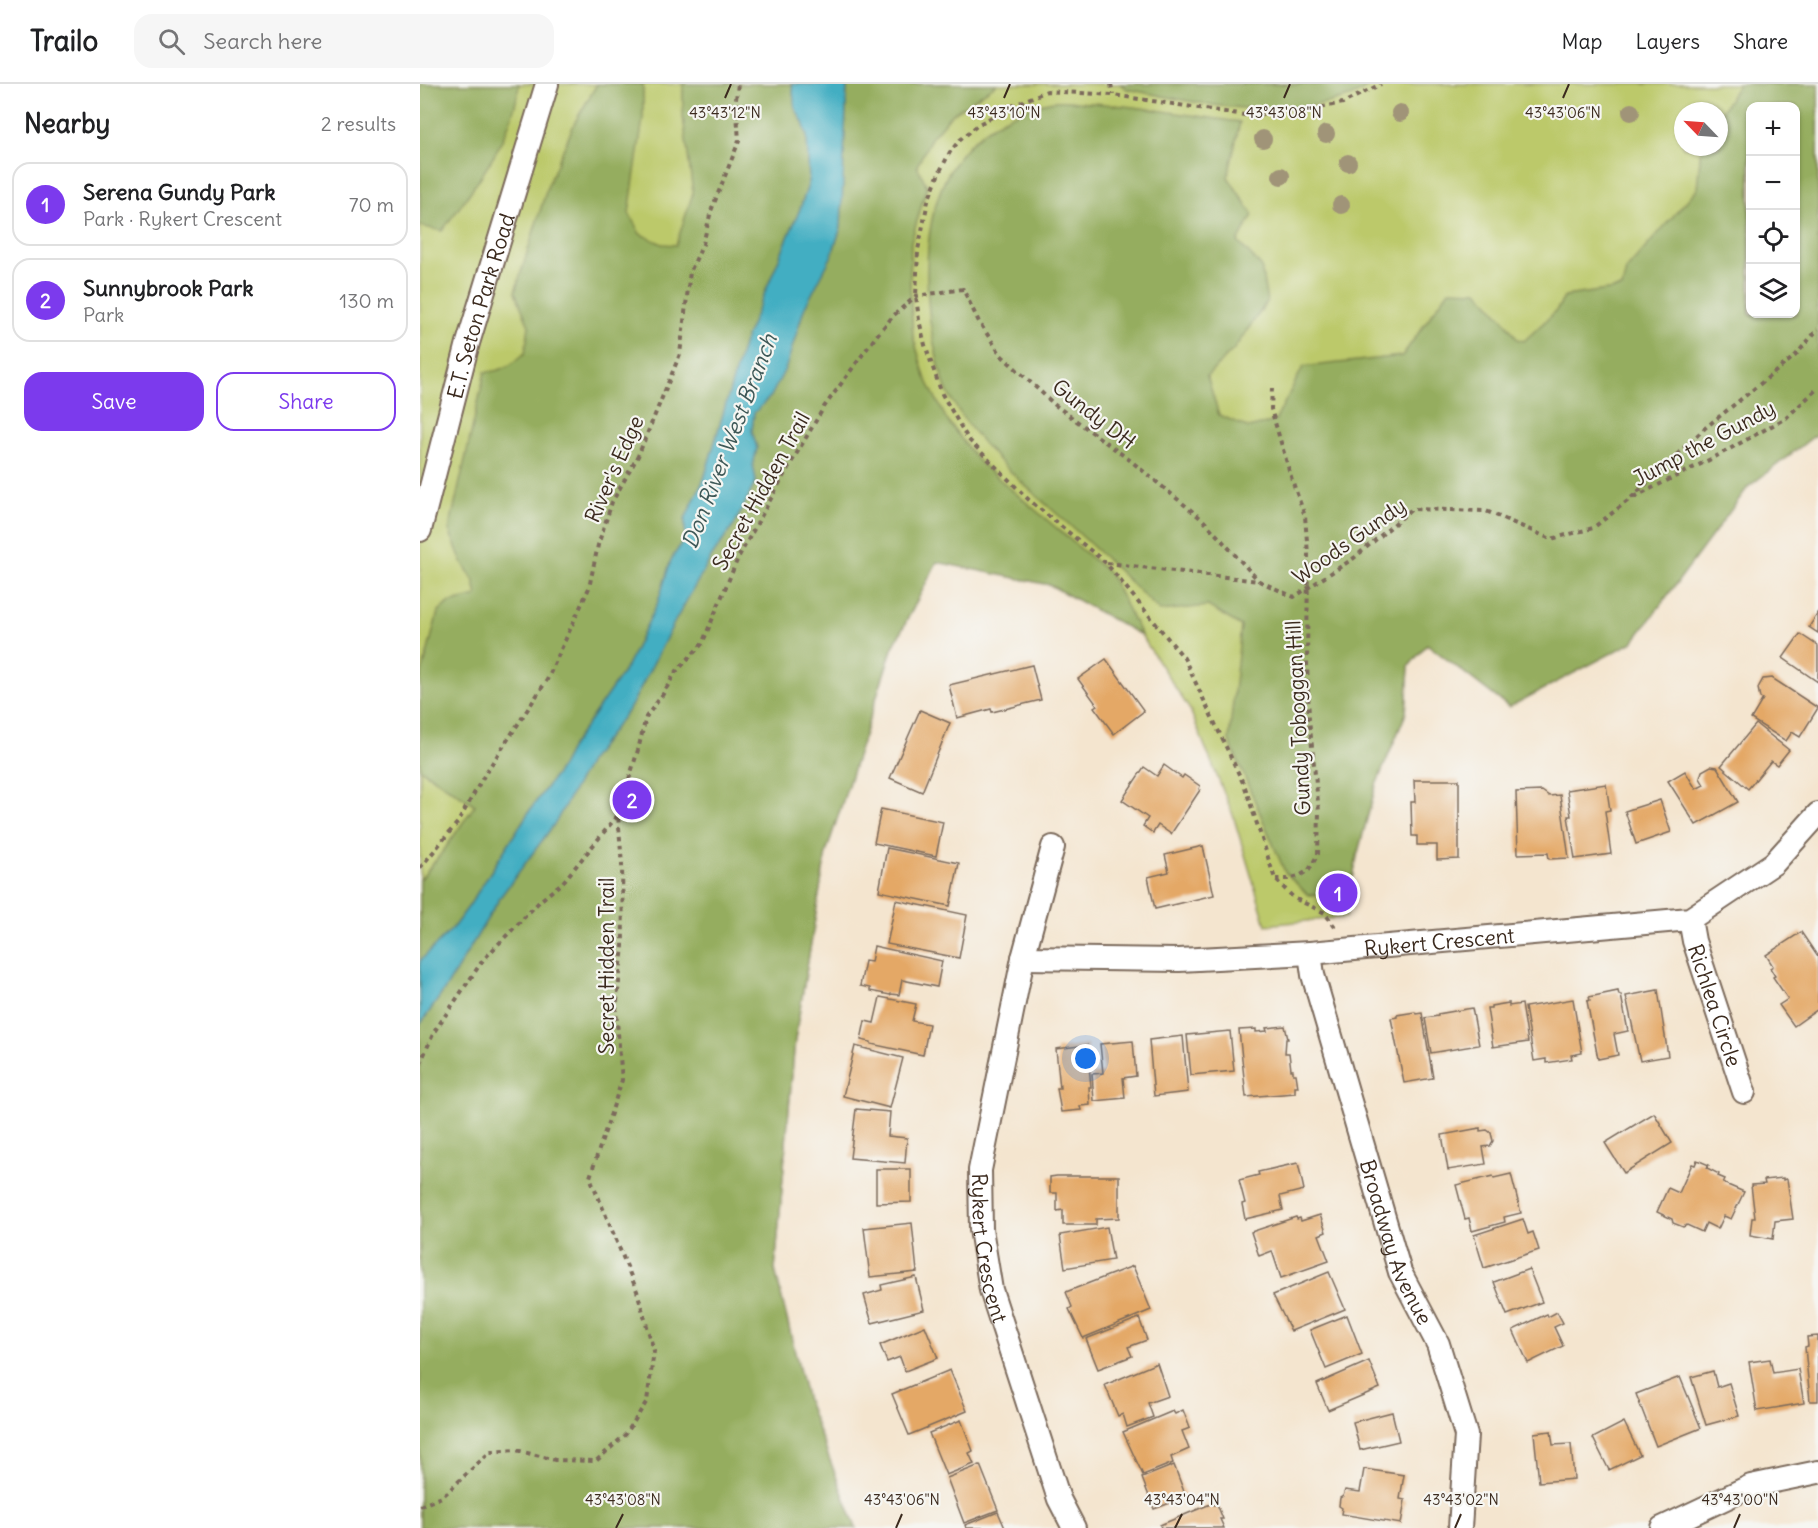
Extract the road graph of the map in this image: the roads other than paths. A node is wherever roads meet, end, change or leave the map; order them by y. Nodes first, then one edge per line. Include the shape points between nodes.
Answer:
1 (547, 84) edge
2 (420, 530) edge
3 (1818, 814) edge
4 (1053, 847) dead end
5 (1690, 919) junction
6 (1310, 953) junction
7 (1023, 958) junction
8 (1744, 1092) dead end
9 (1818, 1472) edge
10 (1074, 1528) edge
11 (1460, 1528) edge
12 (1662, 1528) edge

1 - 2 street, E.T. Seton Park Road via 468,343
3 - 5 street, Rykert Crescent via 1774,863
4 - 7 street, Rykert Crescent
5 - 6 street, Rykert Crescent
5 - 8 street, Richlea Circle
6 - 7 street, Rykert Crescent via 1179,960
6 - 11 street, Broadway Avenue via 1313,975 1400,1272 1438,1344 1466,1435
7 - 10 street, Rykert Crescent via 980,1170 981,1229 991,1290 1059,1498
9 - 12 street via 1751,1486

